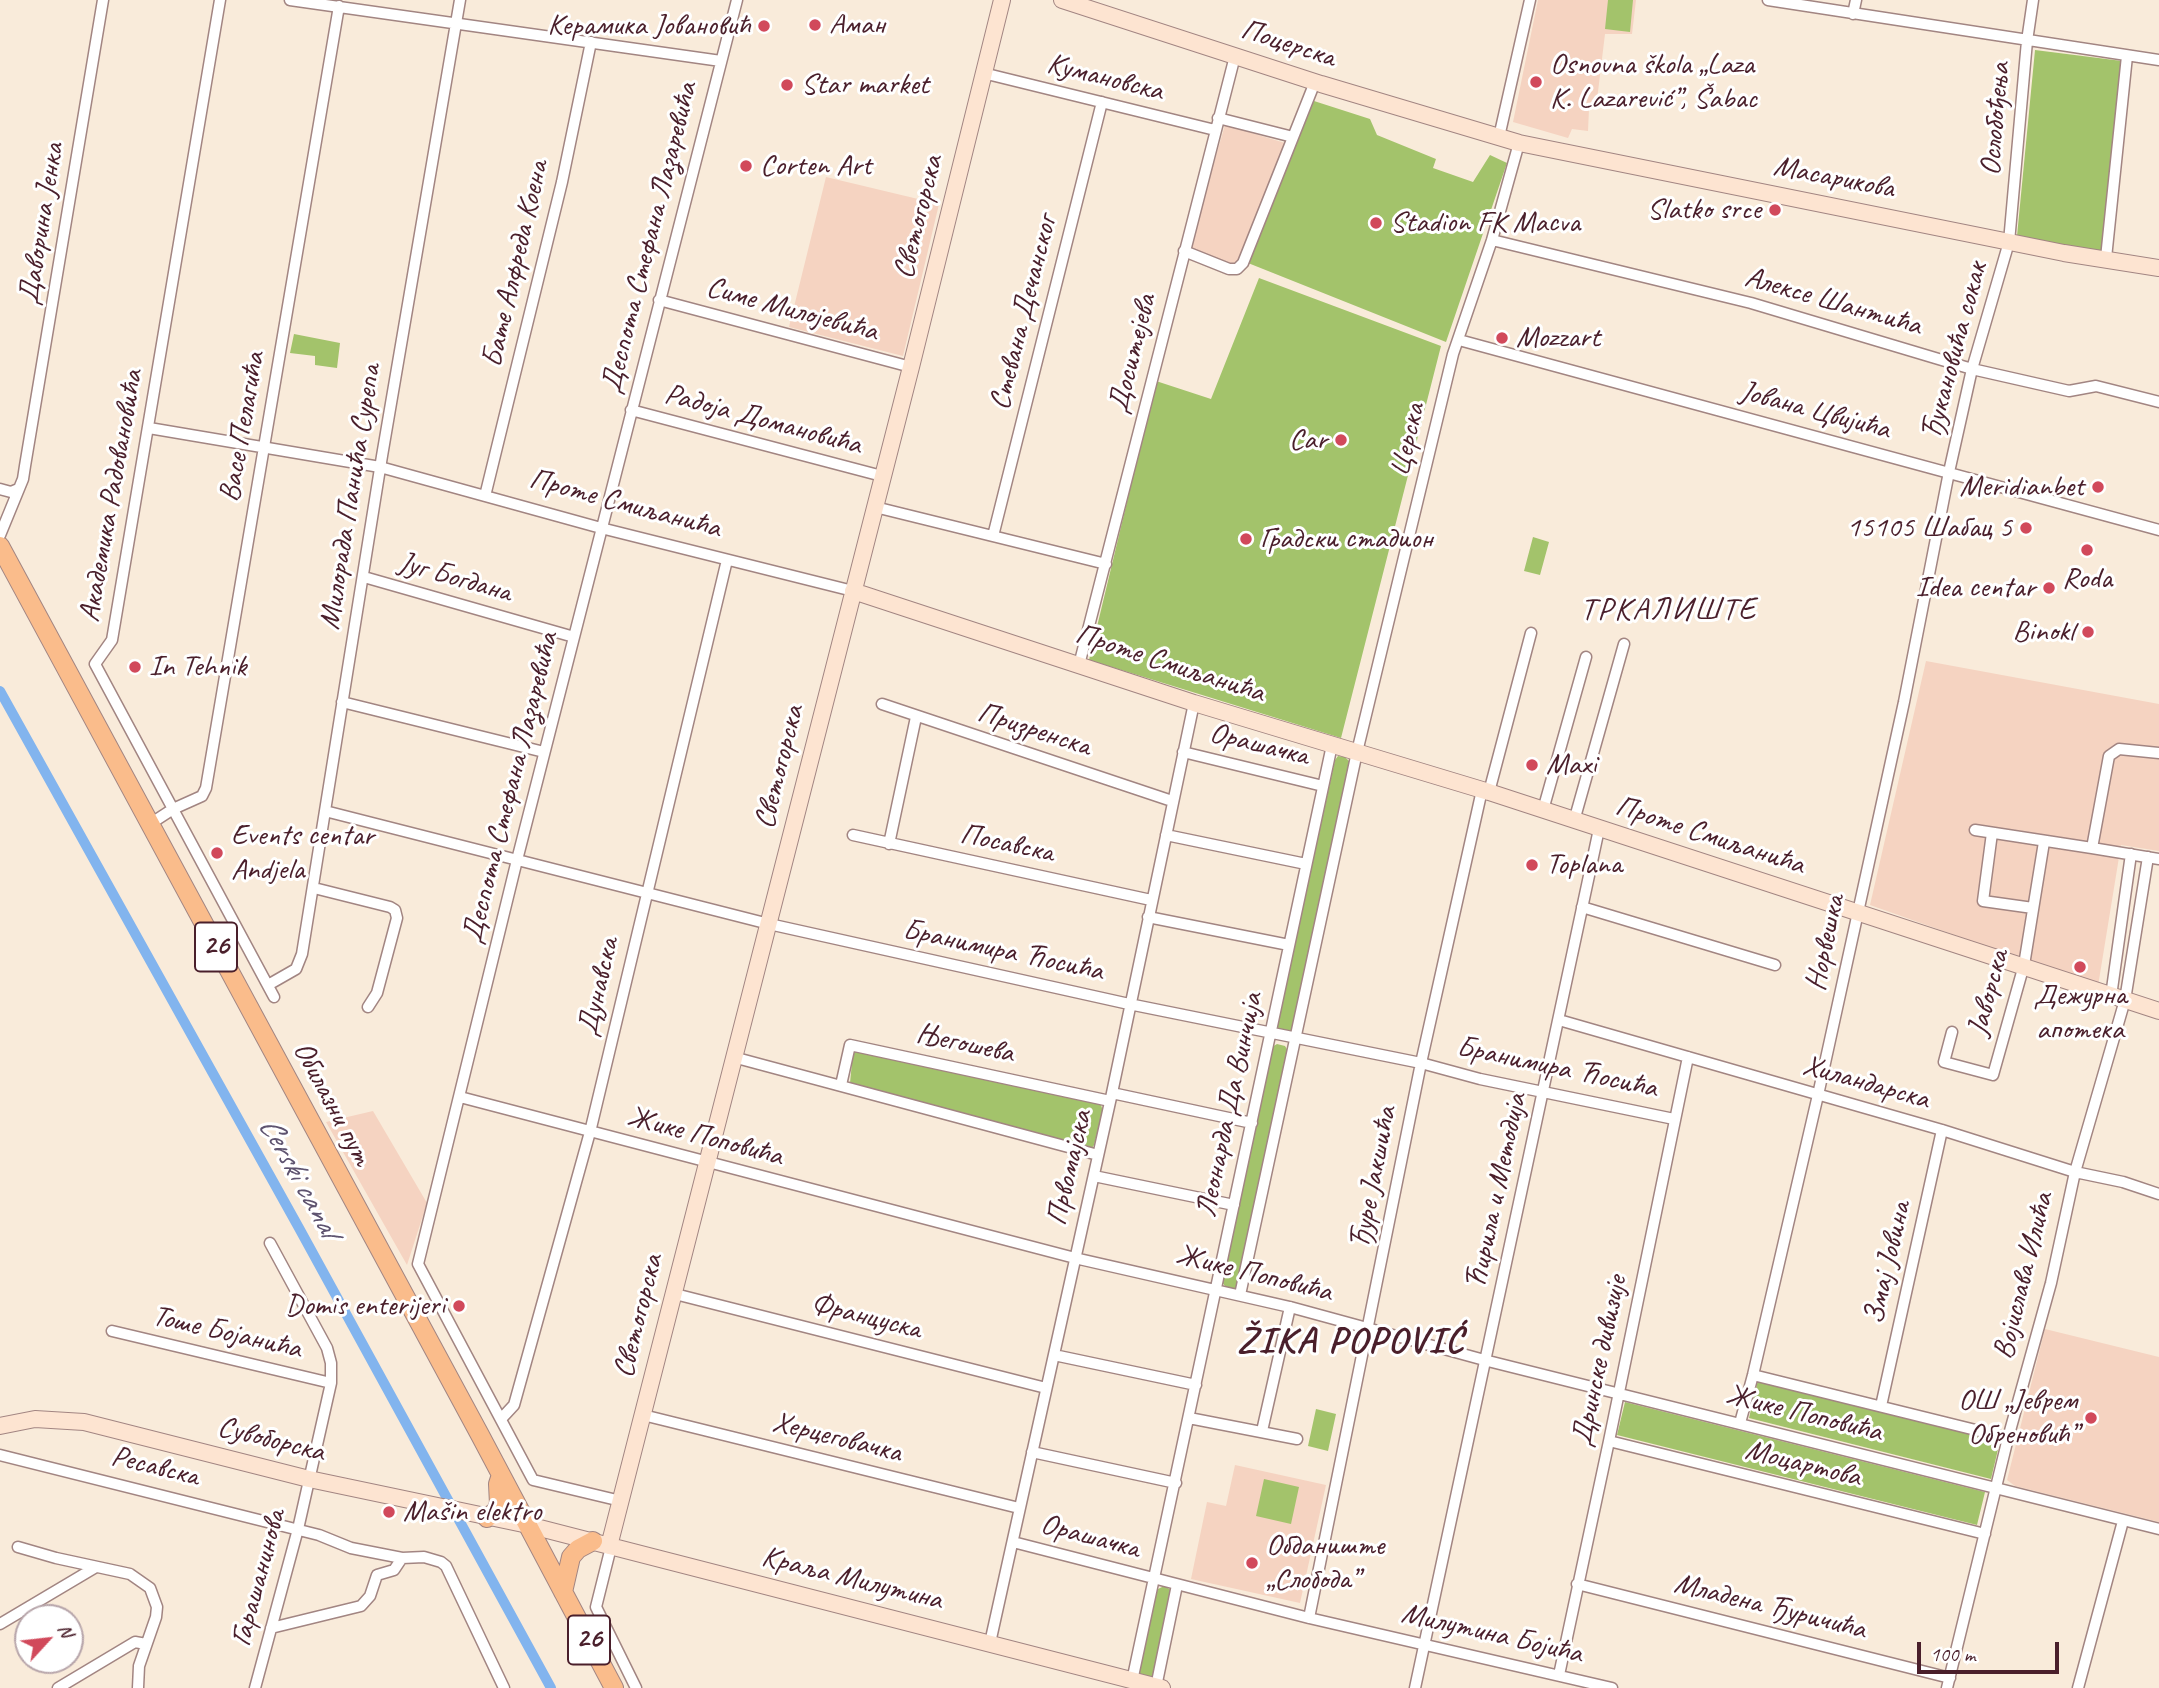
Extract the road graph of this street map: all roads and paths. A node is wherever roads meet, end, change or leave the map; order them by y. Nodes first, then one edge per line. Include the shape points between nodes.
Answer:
1 (103, 0) edge
2 (220, 0) edge
3 (290, 0) edge
4 (460, 0) edge
5 (737, 0) edge
6 (1002, 0) edge
7 (1062, 0) edge
8 (1530, 0) edge
9 (1768, 0) edge
10 (1856, 0) edge
11 (2034, 0) edge
12 (324, 4) junction
13 (338, 6) junction
14 (358, 9) junction
15 (1853, 14) junction
16 (336, 19) junction
17 (456, 22) junction
18 (2027, 41) junction
19 (591, 42) junction
20 (1235, 56) junction
21 (2127, 56) junction
22 (2159, 60) edge
23 (721, 61) junction
24 (984, 73) junction
25 (1315, 82) junction
26 (1102, 102) junction
27 (1218, 118) junction
28 (1215, 130) junction
29 (1293, 137) junction
30 (1499, 137) junction
31 (1519, 143) junction
32 (1492, 240) junction
33 (2009, 242) junction
34 (1184, 251) junction
35 (2105, 258) junction
36 (2159, 268) edge
37 (659, 300) junction
38 (1459, 340) junction
39 (911, 367) junction
40 (1972, 369) junction
41 (2159, 402) edge
42 (631, 411) junction
43 (149, 428) junction
44 (264, 446) junction
45 (380, 467) junction
46 (1949, 472) junction
47 (882, 476) junction
48 (11, 492) edge
49 (485, 496) junction
50 (875, 507) junction
51 (601, 528) junction
52 (2159, 530) edge
53 (0, 535) edge
54 (993, 536) junction
55 (0, 546) edge
56 (727, 560) junction
57 (1105, 564) junction
58 (364, 577) junction
59 (853, 591) junction
60 (1531, 633) dead end
61 (574, 637) junction
62 (1624, 644) dead end
63 (1587, 657) dead end
64 (1079, 665) junction
65 (342, 702) junction
66 (1194, 703) junction
67 (882, 704) dead end
68 (916, 717) junction
69 (1332, 745) junction
70 (1183, 751) junction
71 (544, 752) junction
72 (1357, 752) junction
73 (2159, 754) edge
74 (1323, 786) junction
75 (1486, 791) junction
76 (1172, 801) junction
77 (173, 809) junction
78 (1543, 810) junction
79 (325, 811) junction
80 (1574, 821) junction
81 (150, 824) junction
82 (1599, 829) junction
83 (1975, 830) dead end
84 (1992, 833) junction
85 (853, 835) dead end
86 (1166, 835) junction
87 (2044, 842) junction
88 (889, 844) junction
89 (2092, 848) junction
90 (2131, 854) junction
91 (2153, 858) edge
92 (517, 859) junction
93 (1306, 863) junction
94 (314, 888) junction
95 (647, 893) junction
96 (1151, 900) junction
97 (1582, 907) junction
98 (2033, 908) junction
99 (1857, 912) junction
100 (1148, 917) junction
101 (769, 924) junction
102 (1289, 945) junction
103 (1775, 965) dead end
104 (2024, 965) junction
105 (268, 985) junction
106 (274, 997) dead end
107 (2118, 998) junction
108 (1129, 1004) junction
109 (368, 1007) dead end
110 (2159, 1011) edge
111 (1559, 1020) junction
112 (1271, 1032) junction
113 (1952, 1032) dead end
114 (1295, 1037) junction
115 (733, 1057) junction
116 (1688, 1057) junction
117 (1422, 1063) junction
118 (841, 1085) junction
119 (1544, 1090) junction
120 (1818, 1095) junction
121 (460, 1097) junction
122 (1111, 1097) junction
123 (1674, 1118) junction
124 (1252, 1123) junction
125 (1942, 1130) junction
126 (590, 1132) junction
127 (1098, 1155) junction
128 (706, 1163) junction
129 (2075, 1172) junction
130 (1094, 1176) junction
131 (2159, 1194) edge
132 (1234, 1205) junction
133 (270, 1242) dead end
134 (1074, 1258) junction
135 (1216, 1290) junction
136 (675, 1294) junction
137 (1240, 1295) junction
138 (1290, 1307) junction
139 (1367, 1328) junction
140 (112, 1331) dead end
141 (1054, 1355) junction
142 (1485, 1360) junction
143 (1753, 1375) junction
144 (331, 1383) junction
145 (1196, 1385) junction
146 (1046, 1388) junction
147 (1619, 1393) junction
148 (1881, 1406) junction
149 (643, 1415) junction
150 (1189, 1418) junction
151 (501, 1419) junction
152 (1740, 1423) junction
153 (0, 1426) edge
154 (1262, 1431) junction
155 (2008, 1438) junction
156 (1297, 1439) dead end
157 (1609, 1441) junction
158 (1032, 1452) junction
159 (0, 1455) edge
160 (501, 1475) junction
161 (309, 1479) junction
162 (1176, 1483) junction
163 (1996, 1488) junction
164 (621, 1501) junction
165 (1018, 1508) junction
166 (484, 1517) junction
167 (2123, 1521) junction
168 (528, 1525) junction
169 (298, 1529) junction
170 (2159, 1529) edge
171 (1985, 1534) junction
172 (1013, 1542) junction
173 (604, 1545) junction
174 (18, 1546) dead end
175 (402, 1558) junction
176 (96, 1567) junction
177 (1156, 1579) junction
178 (1577, 1584) junction
179 (1177, 1585) junction
180 (563, 1592) junction
181 (1309, 1618) junction
182 (0, 1624) edge
183 (271, 1628) junction
184 (990, 1643) junction
185 (1426, 1643) junction
186 (146, 1644) junction
187 (1559, 1675) junction
188 (1132, 1681) junction
189 (1949, 1683) edge
190 (1154, 1687) edge
191 (58, 1688) edge
192 (138, 1688) edge
193 (255, 1688) edge
194 (504, 1688) edge
195 (614, 1688) edge
196 (636, 1688) edge
197 (1415, 1688) edge
198 (1612, 1688) edge
199 (2078, 1688) edge

1 - 48 street, Даворина Јенка via 37,406 23,479
2 - 43 street, Академика Радовановића
3 - 12 street
4 - 17 street, Милорада Панића Сурепа
5 - 23 street, Деспота Стефана Лазаревића
6 - 24 street, Светогорска
7 - 20 street, Поцерска
8 - 30 street
9 - 15 street
10 - 15 street
11 - 18 street, Ослобођења
12 - 13 street
12 - 16 street
13 - 14 street
13 - 16 street, Васе Пелагића
14 - 16 street
14 - 17 street
15 - 18 street
16 - 44 street, Васе Пелагића
17 - 19 street
17 - 45 street, Милорада Панића Сурепа
18 - 21 street
18 - 33 street, Ослобођења
19 - 23 street
19 - 49 street, Бате Алфреда Коена
20 - 25 street, Поцерска
20 - 27 street, Доситејева
21 - 22 street
21 - 35 street
23 - 37 street, Деспота Стефана Лазаревића
24 - 26 street, Кумановска
24 - 39 street, Светогорска
25 - 29 street
25 - 30 street, Поцерска
26 - 28 street, Кумановска
26 - 54 street, Стевана Дечанског
27 - 28 street, Доситејева
27 - 29 street
28 - 34 street, Доситејева
29 - 34 street via 1241,267 1229,269
30 - 31 street, Масарикова
31 - 32 street, Церска
31 - 33 street, Масарикова
32 - 38 street, Церска
32 - 40 street, Алексе Шантића via 1751,303
33 - 35 street, Масарикова
33 - 40 street, Ђукановића сокак
34 - 57 street, Доситејева
35 - 36 street, Масарикова
37 - 39 street, Симе Милојевића
37 - 42 street, Деспота Стефана Лазаревића
38 - 46 street, Јована Цвијића
38 - 72 street, Церска
39 - 47 street, Светогорска
40 - 41 street, Алексе Шантића via 2069,391 2096,386
40 - 46 street, Ђукановића сокак
42 - 47 street, Радоја Домановића
42 - 51 street, Деспота Стефана Лазаревића
43 - 44 street, Проте Смиљанића
43 - 77 street, Академика Радовановића via 112,640 95,664
44 - 45 street, Проте Смиљанића
44 - 77 street, Васе Пелагића via 206,788 202,796
45 - 49 street, Проте Смиљанића
45 - 58 street, Милорада Панића Сурепа
46 - 52 street, Јована Цвијића
46 - 99 street, Норвешка
47 - 50 street, Светогорска
48 - 53 street, Даворина Јенка
49 - 51 street, Проте Смиљанића
50 - 54 street
50 - 59 street, Светогорска
51 - 56 street, Проте Смиљанића
51 - 61 street, Деспота Стефана Лазаревића
54 - 57 street
55 - 81 main road, Обилазни пут / 26
56 - 59 street, Проте Смиљанића
56 - 95 street, Дунавска
57 - 64 street, Доситејева
58 - 61 street, Југ Богдана
58 - 65 street, Милорада Панића Сурепа
59 - 64 street, Проте Смиљанића
59 - 101 street, Светогорска
60 - 75 street, Ђуре Јакшића
61 - 71 street, Деспота Стефана Лазаревића
62 - 80 street
63 - 78 street
64 - 66 street, Проте Смиљанића
65 - 71 street
65 - 79 street, Милорада Панића Сурепа
66 - 69 street, Проте Смиљанића
66 - 70 street, Првомајска
67 - 68 street, Призренска
68 - 76 street, Призренска
68 - 88 street
69 - 72 street, Проте Смиљанића
69 - 74 street, Леонарда Да Винчија
70 - 74 street, Орашачка
70 - 76 street, Првомајска
71 - 92 street, Деспота Стефана Лазаревића
72 - 75 street, Проте Смиљанића
72 - 114 street, Леонарда Да Винчија
73 - 89 street via 2119,749 2109,756
74 - 93 street, Леонарда Да Винчија
75 - 78 street, Проте Смиљанића
75 - 117 street, Ђуре Јакшића
76 - 86 street, Првомајска
77 - 81 street, Васе Пелагића
77 - 105 street, Академика Радовановића
78 - 80 street, Проте Смиљанића
79 - 92 street, Бранимира Ћосића
79 - 94 street, Милорада Панића Сурепа
80 - 82 street, Проте Смиљанића
81 - 160 main road, Обилазни пут / 26
82 - 97 street, Ћирила и Методија
82 - 99 street, Проте Смиљанића
83 - 84 street
84 - 87 street
84 - 98 street via 1983,901
85 - 88 street, Посавска
86 - 93 street
86 - 96 street, Првомајска
87 - 89 street
87 - 98 street, Јаворска
88 - 96 street, Посавска
89 - 90 street
90 - 91 street
90 - 107 street
91 - 107 street
92 - 95 street, Бранимира Ћосића
92 - 121 street, Деспота Стефана Лазаревића
93 - 102 street, Леонарда Да Винчија
94 - 105 street, Милорада Панића Сурепа via 296,969
94 - 109 street via 395,910 397,918 377,993
95 - 101 street, Бранимира Ћосића
95 - 126 street, Дунавска
96 - 100 street, Првомајска
97 - 103 street
97 - 111 street, Ћирила и Методија
98 - 104 street, Јаворска
99 - 104 street, Проте Смиљанића
99 - 120 street, Норвешка
100 - 102 street
100 - 108 street, Првомајска
101 - 108 street, Бранимира Ћосића
101 - 115 street, Светогорска
102 - 112 street, Леонарда Да Винчија
104 - 107 street, Проте Смиљанића
104 - 113 street, Јаворска via 1993,1075 1944,1062
105 - 106 street, Академика Радовановића
107 - 110 street, Проте Смиљанића
107 - 129 street, Војислава Илића
108 - 112 street, Бранимира Ћосића
108 - 122 street, Првомајска
111 - 116 street, Хиландарска
111 - 119 street, Ћирила и Методија
112 - 114 street, Бранимира Ћосића
112 - 124 street, Леонарда Да Винчија
114 - 117 street, Бранимира Ћосића
114 - 137 street, Леонарда Да Винчија
115 - 118 street
115 - 128 street, Светогорска
116 - 120 street, Хиландарска
116 - 123 street, Дринске дивизије
117 - 119 street, Бранимира Ћосића
117 - 139 street, Ђуре Јакшића
118 - 122 street, Његошева via 850,1045
118 - 127 street
119 - 123 street, Бранимира Ћосића
119 - 142 street, Ћирила и Методија
120 - 125 street, Хиландарска
120 - 143 street, Норвешка
121 - 126 street, Жике Поповића
121 - 151 street, Деспота Стефана Лазаревића via 418,1264
122 - 124 street
122 - 127 street, Првомајска
123 - 147 street, Дринске дивизије
124 - 132 street, Леонарда Да Винчија
125 - 129 street, Хиландарска
125 - 148 street, Змај Јовина
126 - 128 street, Жике Поповића
126 - 151 street, Дунавска via 517,1396
127 - 130 street, Првомајска
128 - 134 street, Жике Поповића
128 - 136 street, Светогорска
129 - 131 street, Хиландарска
129 - 155 street, Војислава Илића via 2051,1283
130 - 132 street
130 - 134 street, Првомајска
132 - 135 street, Леонарда Да Винчија
133 - 144 street, Гарашанинова via 327,1348
134 - 135 street, Жике Поповића
134 - 141 street, Првомајска
135 - 137 street, Жике Поповића
135 - 145 street, Леонарда Да Винчија
136 - 146 street, Француска
136 - 149 street, Светогорска
137 - 138 street, Жике Поповића
138 - 139 street, Жике Поповића
138 - 154 street
139 - 142 street, Жике Поповића
139 - 181 street, Ђуре Јакшића
140 - 144 street, Тоше Бојанића
141 - 145 street
141 - 146 street, Првомајска
142 - 147 street, Жике Поповића
142 - 185 street, Ћирила и Методија
143 - 148 street
143 - 152 street, Норвешка
144 - 161 street, Гарашанинова
145 - 150 street, Леонарда Да Винчија
146 - 158 street, Првомајска
147 - 152 street, Жике Поповића
147 - 157 street, Дринске дивизије
148 - 155 street
149 - 164 street, Светогорска
149 - 165 street, Херцеговачка
150 - 154 street
150 - 162 street, Леонарда Да Винчија
151 - 164 street, Деспота Стефана Лазаревића via 533,1480
152 - 163 street, Жике Поповића
153 - 161 street, Сувоборска via 35,1419 84,1422
154 - 156 street
155 - 163 street, Војислава Илића
157 - 171 street, Моцартова
157 - 178 street, Дринске дивизије
158 - 162 street
158 - 165 street, Првомајска
159 - 169 street, Ресавска
160 - 166 main road via 499,1504
160 - 168 main road, Обилазни пут / 26
161 - 166 street, Сувоборска
161 - 169 street, Гарашанинова
162 - 177 street, Леонарда Да Винчија
163 - 167 street, Жике Поповића
163 - 171 street, Војислава Илића
164 - 173 street, Светогорска
165 - 172 street, Првомајска
166 - 168 street, Сувоборска
167 - 170 street, Жике Поповића
167 - 199 street
168 - 173 street, Краља Милутина
168 - 180 main road, Обилазни пут / 26
169 - 175 street, Ресавска via 351,1548
169 - 183 street, Гарашанинова
171 - 189 street, Војислава Илића
172 - 177 street, Орашачка
172 - 184 street, Првомајска
173 - 180 main road via 578,1549 570,1557
173 - 184 street, Краља Милутина
173 - 196 street via 596,1607
174 - 176 street
175 - 183 street via 394,1570 375,1578 370,1596 361,1606
175 - 194 street, Ресавска via 433,1558 446,1566
176 - 182 street
176 - 186 street via 130,1574 150,1588 157,1607
177 - 179 street, Милутина Бојића
177 - 188 street, Леонарда Да Винчија
178 - 187 street, Дринске дивизије
178 - 189 street, Младена Ђуричића
179 - 181 street, Милутина Бојића
179 - 190 street
180 - 195 main road, Обилазни пут / 26
181 - 185 street, Милутина Бојића
183 - 193 street, Гарашанинова
184 - 188 street, Краља Милутина
185 - 187 street, Милутина Бојића
185 - 197 street, Ћирила и Методија
186 - 191 street via 130,1645
186 - 192 street
187 - 198 street, Милутина Бојића
188 - 190 street, Краља Милутина

